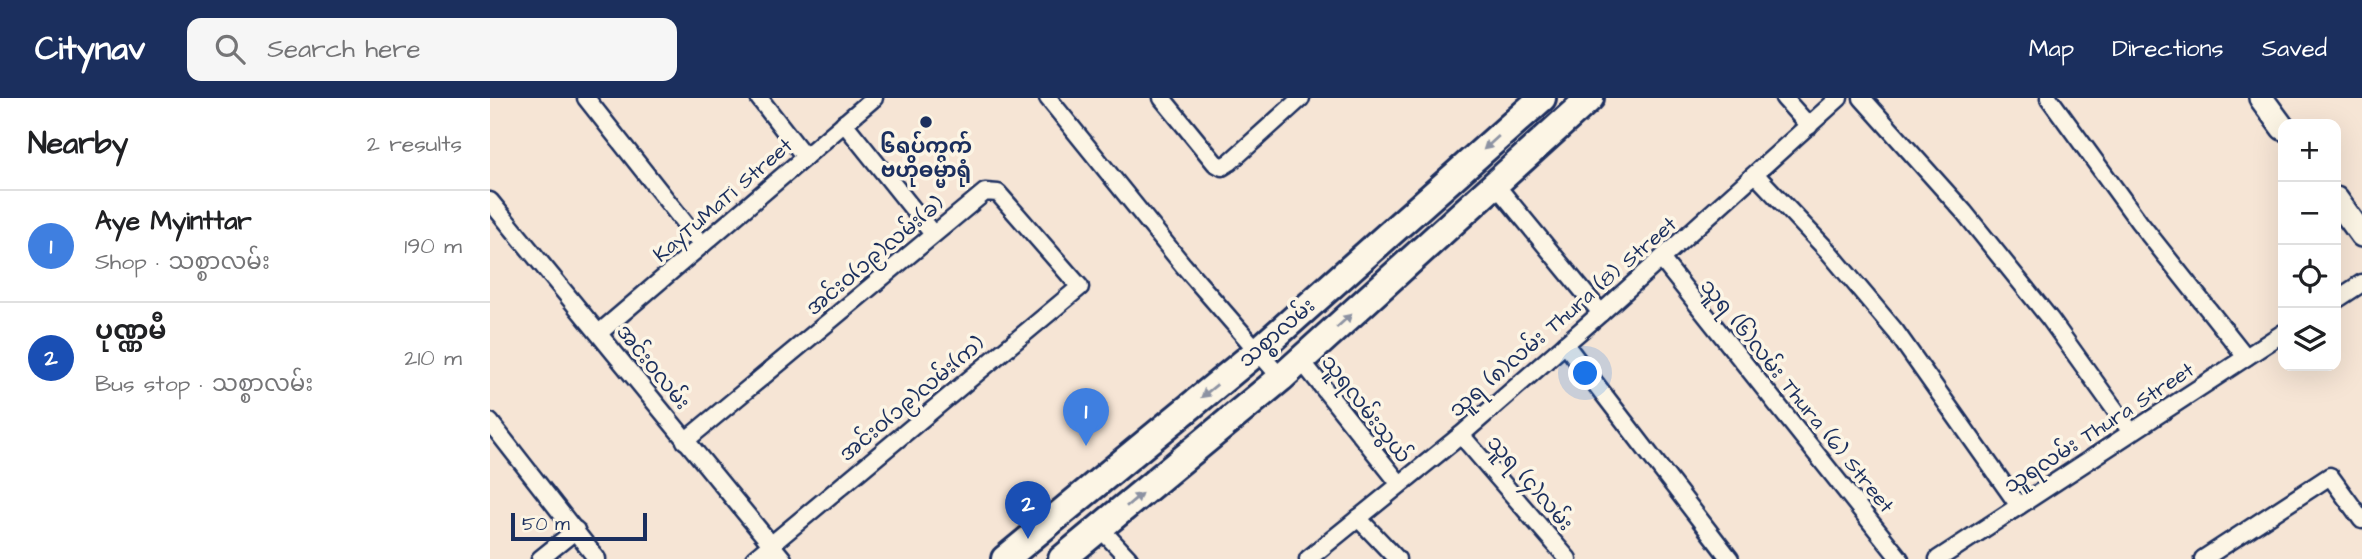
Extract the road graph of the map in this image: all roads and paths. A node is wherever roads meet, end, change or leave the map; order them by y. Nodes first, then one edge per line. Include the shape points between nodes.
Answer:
1 (586, 98) edge
2 (759, 98) edge
3 (874, 98) edge
4 (1048, 98) edge
5 (1161, 98) edge
6 (1301, 98) edge
7 (1542, 98) edge
8 (1590, 98) edge
9 (1784, 98) edge
10 (1839, 98) edge
11 (1862, 98) edge
12 (2049, 98) edge
13 (2261, 98) edge
14 (2278, 121) edge
15 (844, 124) junction
16 (1809, 127) junction
17 (805, 157) junction
18 (1756, 175) junction
19 (1495, 184) junction
20 (490, 201) edge
21 (2341, 206) edge
22 (933, 234) junction
23 (2362, 235) edge
24 (702, 245) junction
25 (1662, 260) junction
26 (2362, 283) edge
27 (1080, 287) joint
28 (2341, 297) edge
29 (1601, 313) junction
30 (599, 333) junction
31 (2278, 336) edge
32 (1565, 344) junction
33 (1259, 350) junction
34 (2246, 357) junction
35 (1301, 360) junction
36 (1282, 378) junction
37 (490, 422) edge
38 (2131, 432) junction
39 (1461, 435) junction
40 (685, 441) junction
41 (1399, 483) junction
42 (2019, 506) junction
43 (1358, 518) junction
44 (2362, 520) edge
45 (1100, 528) junction
46 (576, 530) junction
47 (772, 544) junction
48 (1960, 553) edge
49 (1013, 557) edge
50 (540, 559) edge
51 (597, 559) edge
52 (754, 559) edge
53 (783, 559) edge
54 (1062, 559) edge
55 (1129, 559) edge
56 (1308, 559) edge
57 (1397, 559) edge
58 (1568, 559) edge
59 (1730, 559) edge
60 (1900, 559) edge
61 (1938, 559) edge
62 (2203, 559) edge

1 - 24 street
2 - 17 street
3 - 15 street, KayTuMaTi Street
4 - 33 street via 1183,265
5 - 6 street via 1222,167
7 -> 33 main road, သစ္စာလမ်း
8 - 19 main road, သစ္စာလမ်း
9 - 16 street
10 - 16 street, သူရ (၈)လမ်း Thura (8) Street
11 - 38 street via 1964,212 2050,319
12 - 34 street
13 - 14 main road
15 - 17 street, KayTuMaTi Street
15 - 22 street
16 - 18 street, သူရ (၈)လမ်း Thura (8) Street
17 - 24 street, KayTuMaTi Street
18 - 25 street, သူရ (၈)လမ်း Thura (8) Street
18 - 42 street via 1896,332
19 - 29 street
35 -> 19 main road, သစ္စာလမ်း
20 - 30 street, အင်းဝလမ်း
21 - 23 main road
22 - 27 street, အင်းဝ(၁၉)လမ်း(ခ) via 985,192 998,193
22 - 40 street, အင်းဝ(၁၉)လမ်း(ခ)
24 - 30 street, KayTuMaTi Street
25 - 29 street, သူရ (၈)လမ်း Thura (8) Street
25 - 60 street, သူရ (၆)လမ်း Thura (6) Street
26 - 28 street
27 - 47 street, အင်းဝ(၁၉)လမ်း(က)
29 - 32 street, သူရ (၈)လမ်း Thura (8) Street
30 - 40 street, အင်းဝလမ်း
31 - 34 street, သူရလမ်း Thura Street
32 - 39 street, သူရ (၈)လမ်း Thura (8) Street
32 - 59 street
33 - 36 street
33 -> 49 main road, သစ္စာလမ်း
34 - 38 street, သူရလမ်း Thura Street
35 - 36 main road, သစ္စာလမ်း
35 - 41 street, သူရလမ်းသွယ်
45 -> 36 main road, သစ္စာလမ်း
37 - 46 street
38 - 42 street, သူရလမ်း Thura Street
39 - 41 street, သူရ (၈)လမ်း Thura (8) Street
39 - 58 street, သူရ (၄)လမ်း
40 - 47 street, အင်းဝလမ်း
41 - 43 street, သူရ (၈)လမ်း Thura (8) Street
42 - 48 street, သူရလမ်း Thura Street
43 - 56 street, သူရ (၈)လမ်း Thura (8) Street
43 - 57 street
44 - 62 street via 2330,476
45 - 54 main road, သစ္စာလမ်း
45 - 55 street
46 - 50 street
46 - 51 street
47 - 52 street, အင်းဝ(၁၉)လမ်း(က)
47 - 53 street, အင်းဝလမ်း
48 - 61 street, သူရလမ်း Thura Street

